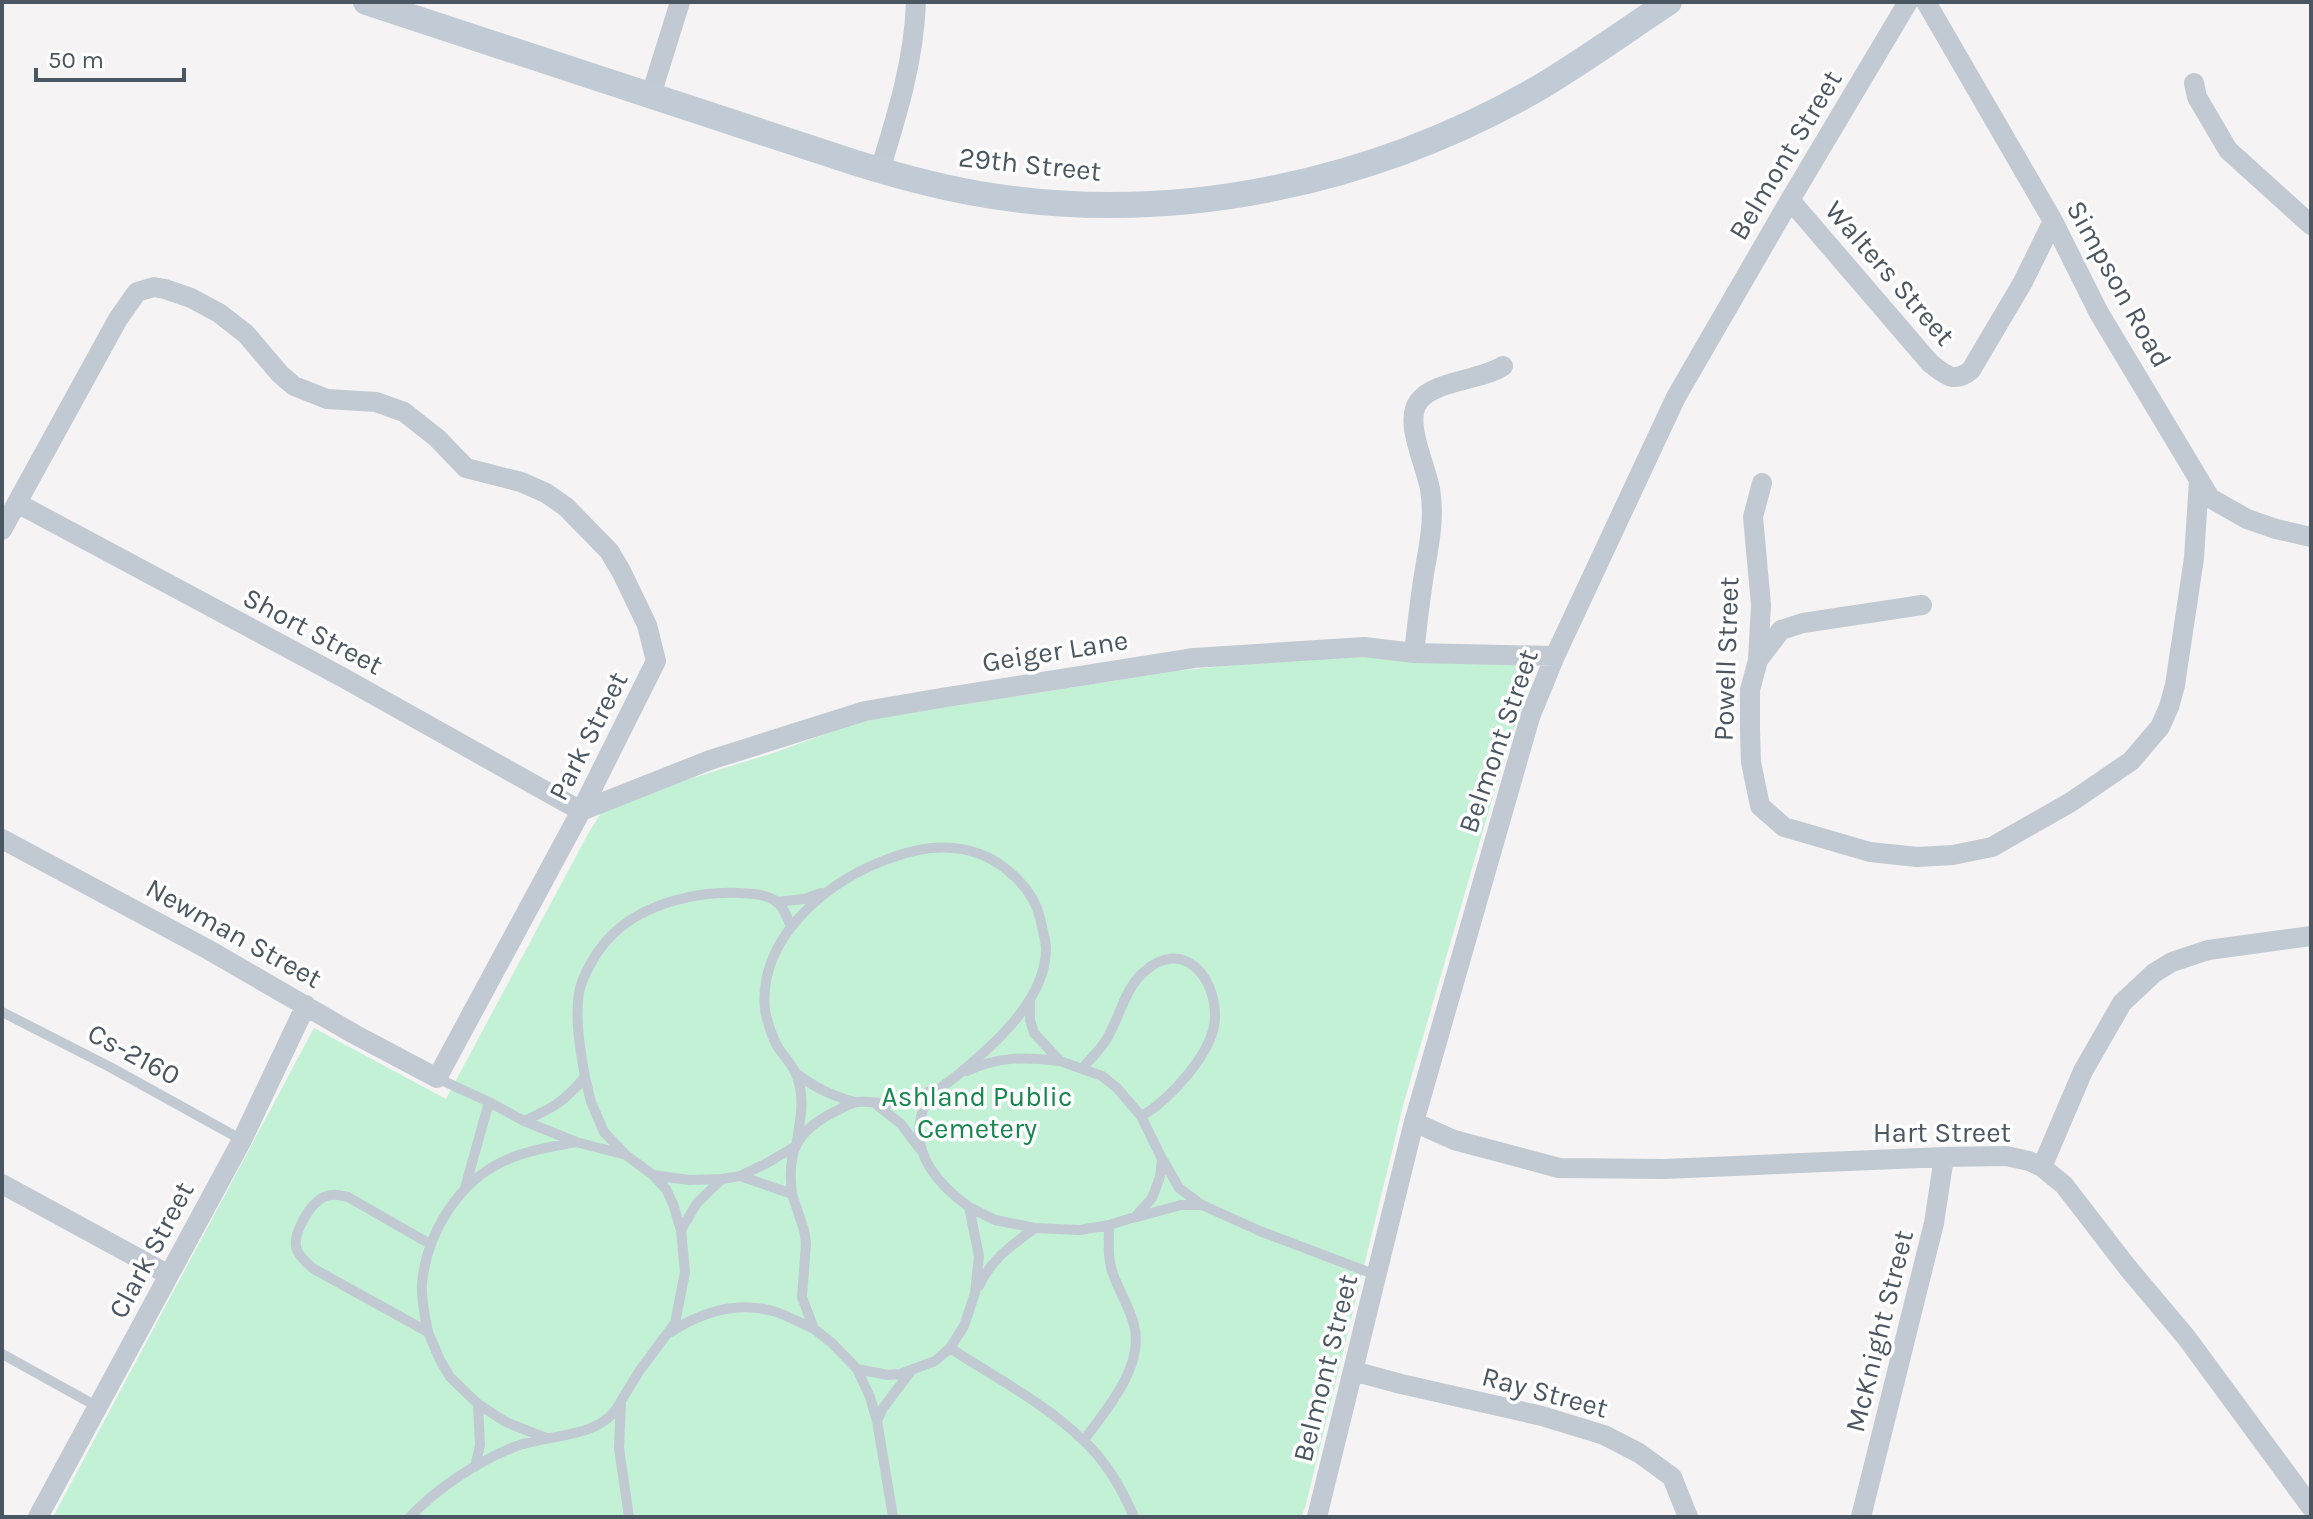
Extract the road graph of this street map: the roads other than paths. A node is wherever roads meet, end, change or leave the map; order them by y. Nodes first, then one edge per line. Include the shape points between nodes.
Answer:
1 (366, 2) edge
2 (680, 2) edge
3 (916, 2) edge
4 (1669, 2) edge
5 (1908, 2) edge
6 (1926, 2) edge
7 (2194, 83) dead end
8 (651, 95) junction
9 (880, 170) junction
10 (1790, 200) junction
11 (2053, 221) junction
12 (2311, 225) edge
13 (1503, 366) dead end
14 (2199, 480) junction
15 (1762, 483) dead end
16 (17, 503) junction
17 (2, 530) edge
18 (2311, 537) edge
19 (1922, 605) dead end
20 (1414, 653) junction
21 (1555, 656) junction
22 (1758, 660) junction
23 (581, 811) junction
24 (2, 839) edge
25 (825, 892) junction
26 (776, 902) junction
27 (791, 927) junction
28 (2311, 936) edge
29 (1030, 1001) junction
30 (306, 1005) junction
31 (2, 1012) edge
32 (1060, 1061) junction
33 (1083, 1068) junction
34 (796, 1073) junction
35 (957, 1076) junction
36 (585, 1077) junction
37 (437, 1078) junction
38 (936, 1089) junction
39 (489, 1102) junction
40 (854, 1102) junction
41 (876, 1104) junction
42 (1141, 1116) junction
43 (524, 1121) junction
44 (1414, 1122) junction
45 (242, 1140) junction
46 (576, 1142) junction
47 (796, 1146) junction
48 (921, 1151) junction
49 (626, 1155) junction
50 (1944, 1157) junction
51 (1162, 1159) junction
52 (2042, 1167) junction
53 (653, 1175) junction
54 (740, 1176) junction
55 (722, 1179) junction
56 (2, 1184) edge
57 (465, 1188) junction
58 (792, 1194) junction
59 (1202, 1205) junction
60 (969, 1207) junction
61 (1135, 1217) junction
62 (1109, 1225) junction
63 (1035, 1228) junction
64 (681, 1230) junction
65 (430, 1244) junction
66 (169, 1275) junction
67 (1376, 1275) junction
68 (975, 1293) junction
69 (814, 1329) junction
70 (428, 1332) junction
71 (666, 1335) junction
72 (950, 1348) junction
73 (2, 1354) edge
74 (857, 1369) junction
75 (911, 1370) junction
76 (1353, 1371) junction
77 (621, 1401) junction
78 (478, 1404) junction
79 (99, 1407) junction
80 (877, 1421) junction
81 (546, 1438) junction
82 (1084, 1440) junction
83 (475, 1467) junction
84 (2311, 1507) edge
85 (38, 1517) edge
86 (410, 1517) edge
87 (629, 1517) edge
88 (893, 1517) edge
89 (1134, 1517) edge
90 (1317, 1517) edge
91 (1688, 1517) edge
92 (1861, 1517) edge

1 - 8 street, 29th Street
2 - 8 street
3 - 9 street via 905,88
4 - 9 street, 29th Street via 1493,111 1400,153 1304,183 1199,200 1078,204 953,189
5 - 10 street, Belmont Street
6 - 11 street, Simpson Road
7 - 12 street via 2228,150
8 - 9 street, 29th Street
10 - 11 street, Walters Street via 1930,363 1955,379 1971,370
10 - 21 street, Belmont Street via 1676,397
11 - 14 street, Simpson Road via 2099,313
13 - 20 street via 1425,394 1413,414 1433,523
14 - 18 street, Simpson Road via 2210,498 2237,514
14 - 22 street, Powell Street via 2194,558 2175,685 2160,727 2131,761 1992,847 1917,857 1870,852 1784,827 1760,806 1751,762 1750,690
15 - 22 street, Powell Street via 1753,517 1761,605
16 - 17 street
16 - 23 street, Short Street
16 - 23 street, Park Street via 123,312 137,292 154,287 219,313 294,386 327,399 376,402 404,412 466,468 521,482 566,507 609,551 647,625 656,661
19 - 22 street via 1792,626 1781,630
20 - 21 street, Geiger Lane
20 - 23 street, Geiger Lane via 1364,647 1194,658 865,711 710,760
21 - 44 street, Belmont Street via 1518,754
23 - 37 street, Park Street
24 - 30 street, Newman Street
25 - 26 lane
25 - 27 lane
25 - 29 lane via 906,852 946,847 984,856 1017,878 1038,910 1046,946
26 - 27 lane
26 - 36 lane via 760,894 688,897 656,907 613,933 578,994
27 - 34 lane via 768,974 765,1010 776,1045
28 - 52 street via 2208,950 2154,973 2122,1003 2083,1071
29 - 32 lane via 1034,1033
29 - 35 lane
30 - 37 street, Newman Street
30 - 45 street, Clark Street
31 - 45 lane, Cs-2160
32 - 33 lane
32 - 35 lane via 1003,1059
33 - 42 lane via 1117,1088
33 - 42 lane via 1106,1040 1141,974 1174,959 1196,967 1212,988 1213,1033 1198,1062
34 - 40 lane via 828,1094
34 - 47 lane via 803,1106
35 - 38 lane
36 - 43 lane via 555,1107
36 - 49 lane via 604,1132
37 - 39 lane
38 - 41 lane via 898,1103
38 - 48 lane via 921,1114
39 - 43 lane
39 - 57 lane
40 - 41 lane
40 - 47 lane via 809,1128
41 - 48 lane via 901,1124
42 - 51 lane
43 - 46 lane
44 - 50 street, Hart Street via 1454,1140 1559,1168
44 - 67 street, Belmont Street
45 - 66 street, Clark Street
46 - 49 lane
46 - 57 lane via 502,1161
47 - 54 lane
47 - 58 lane via 789,1170
48 - 60 lane via 933,1174
49 - 53 lane
50 - 52 street, Hart Street via 2006,1156
50 - 92 street, McKnight Street via 1931,1236
51 - 59 lane via 1179,1188
51 - 61 lane via 1152,1198
52 - 84 street, Hart Street via 2064,1185 2186,1337
53 - 55 lane
53 - 64 lane via 666,1189
54 - 55 lane
54 - 58 lane
55 - 64 lane via 697,1203
56 - 66 street
57 - 65 lane
58 - 69 lane via 806,1243 802,1297
59 - 61 lane
59 - 67 lane
60 - 63 lane via 995,1220
60 - 68 lane via 979,1256
61 - 62 lane
62 - 63 lane
62 - 82 lane via 1112,1271 1136,1340 1123,1385
63 - 68 lane via 1000,1254
64 - 71 lane via 685,1272 675,1323
65 - 70 lane via 422,1283
65 - 70 lane via 337,1194 316,1201 295,1241 314,1269
66 - 79 street, Clark Street
67 - 76 street, Belmont Street
68 - 72 lane
69 - 71 lane via 773,1311 743,1307 712,1310
69 - 74 lane
70 - 78 lane via 450,1377
71 - 77 lane
72 - 75 lane
72 - 82 lane
73 - 79 lane
74 - 75 lane via 888,1375
74 - 80 lane
75 - 80 lane
76 - 90 street, Belmont Street
76 - 91 street, Ray Street via 1604,1435 1672,1477
77 - 81 lane via 615,1414 601,1424
77 - 87 lane via 619,1448
78 - 81 lane
78 - 83 lane
79 - 85 street, Clark Street
80 - 88 lane
81 - 83 lane
82 - 89 lane via 1111,1473
83 - 86 lane

